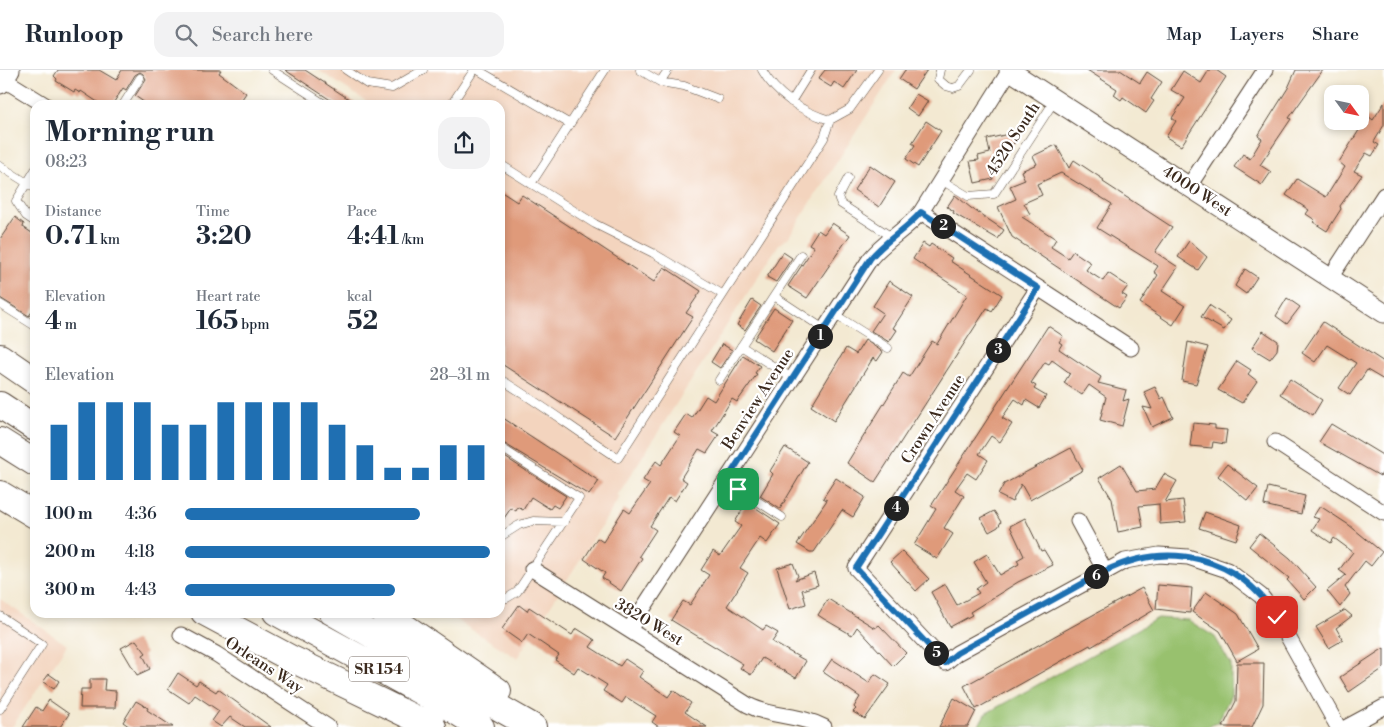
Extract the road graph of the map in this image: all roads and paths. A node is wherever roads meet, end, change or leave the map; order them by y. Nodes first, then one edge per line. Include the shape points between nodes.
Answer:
1 (272, 70) edge
2 (346, 70) edge
3 (423, 70) edge
4 (474, 70) edge
5 (478, 70) edge
6 (605, 70) edge
7 (640, 70) edge
8 (668, 70) edge
9 (762, 70) edge
10 (811, 70) edge
11 (878, 70) edge
12 (940, 70) edge
13 (971, 70) edge
14 (1010, 70) edge
15 (1265, 70) edge
16 (4, 77) edge
17 (140, 78) dead end
18 (660, 82) junction
19 (718, 99) dead end
20 (38, 100) edge
21 (126, 100) edge
22 (318, 100) edge
23 (454, 100) edge
24 (1055, 100) junction
25 (791, 102) junction
26 (830, 120) junction
27 (570, 124) junction
28 (0, 166) edge
29 (505, 167) edge
30 (30, 178) edge
31 (848, 178) dead end
32 (941, 180) junction
33 (27, 182) junction
34 (30, 184) edge
35 (531, 184) junction
36 (1189, 186) junction
37 (1384, 195) edge
38 (921, 212) junction
39 (30, 219) edge
40 (892, 237) junction
41 (801, 255) dead end
42 (1330, 278) junction
43 (1038, 288) junction
44 (722, 294) junction
45 (774, 296) junction
46 (0, 304) edge
47 (1384, 313) edge
48 (834, 314) junction
49 (30, 323) edge
50 (824, 329) junction
51 (741, 346) junction
52 (888, 348) dead end
53 (1131, 348) dead end
54 (0, 357) edge
55 (30, 378) edge
56 (792, 378) junction
57 (719, 380) dead end
58 (505, 382) edge
59 (0, 405) edge
60 (30, 425) edge
61 (0, 442) edge
62 (1275, 442) dead end
63 (505, 450) edge
64 (30, 460) edge
65 (726, 481) junction
66 (0, 494) edge
67 (30, 512) edge
68 (1384, 513) edge
69 (782, 517) dead end
70 (1078, 521) dead end
71 (564, 522) junction
72 (505, 534) edge
73 (532, 569) junction
74 (1105, 571) junction
75 (505, 598) edge
76 (0, 616) edge
77 (215, 618) edge
78 (287, 618) edge
79 (342, 618) edge
80 (392, 618) edge
81 (629, 630) junction
82 (180, 635) dead end
83 (1384, 707) edge
84 (0, 708) edge
85 (328, 727) edge
86 (433, 727) edge
87 (481, 727) edge
88 (533, 727) edge
89 (550, 727) edge
90 (824, 727) edge
91 (1338, 727) edge
92 (1347, 727) edge

1 - 22 lane
2 - 3 lane via 367,84 392,88
4 - 23 lane
5 - 27 lane
6 - 27 lane
7 - 18 lane
8 - 18 lane
9 - 25 lane via 771,86
10 - 25 lane
11 - 26 lane via 850,109
12 - 13 lane via 940,82 953,88 959,86
14 - 24 street, 4000 West
14 - 32 street, Benview Avenue
15 - 36 street
16 - 20 street
17 - 21 lane
18 - 19 lane via 684,86
24 - 32 lane, 4520 South via 994,194 968,196
24 - 36 street, 4000 West
25 - 26 lane
26 - 44 lane via 824,138
27 - 35 lane
28 - 33 lane
29 - 35 lane
30 - 33 lane
31 - 40 lane via 838,196 841,204
32 - 38 street, Benview Avenue
33 - 34 lane
33 - 39 lane via 16,202
35 - 44 lane via 594,224 653,253
36 - 42 street, 4000 West
37 - 42 street
38 - 40 street, Benview Avenue
38 - 43 street
40 - 48 street, Benview Avenue via 870,259
41 - 45 lane
42 - 47 street, 4000 West
43 - 53 street
43 - 74 street, Crown Avenue via 856,568 945,663 957,653
44 - 58 lane via 618,458
45 - 50 lane
45 - 51 lane
46 - 49 lane
48 - 50 street, Benview Avenue
48 - 52 lane
50 - 56 street, Benview Avenue
51 - 56 lane
51 - 57 lane
54 - 55 highway
56 - 65 street, Benview Avenue
59 - 60 highway
61 - 64 highway
62 - 68 street
63 - 71 lane via 579,498
65 - 69 lane
65 - 81 street, Benview Avenue
66 - 67 highway
70 - 74 street
71 - 72 lane via 533,521
71 - 73 lane
73 - 75 lane via 517,592
73 - 81 street, 3820 West
74 - 91 street via 1125,561 1175,555 1214,564 1239,578 1270,606
76 - 84 lane via 42,644
77 - 86 highway
78 - 87 highway, SR 154
79 - 88 highway, SR 154
80 - 89 highway
81 - 90 street, 3820 West via 761,712 804,718
82 - 85 street, Orleans Way via 216,654
83 - 92 street

